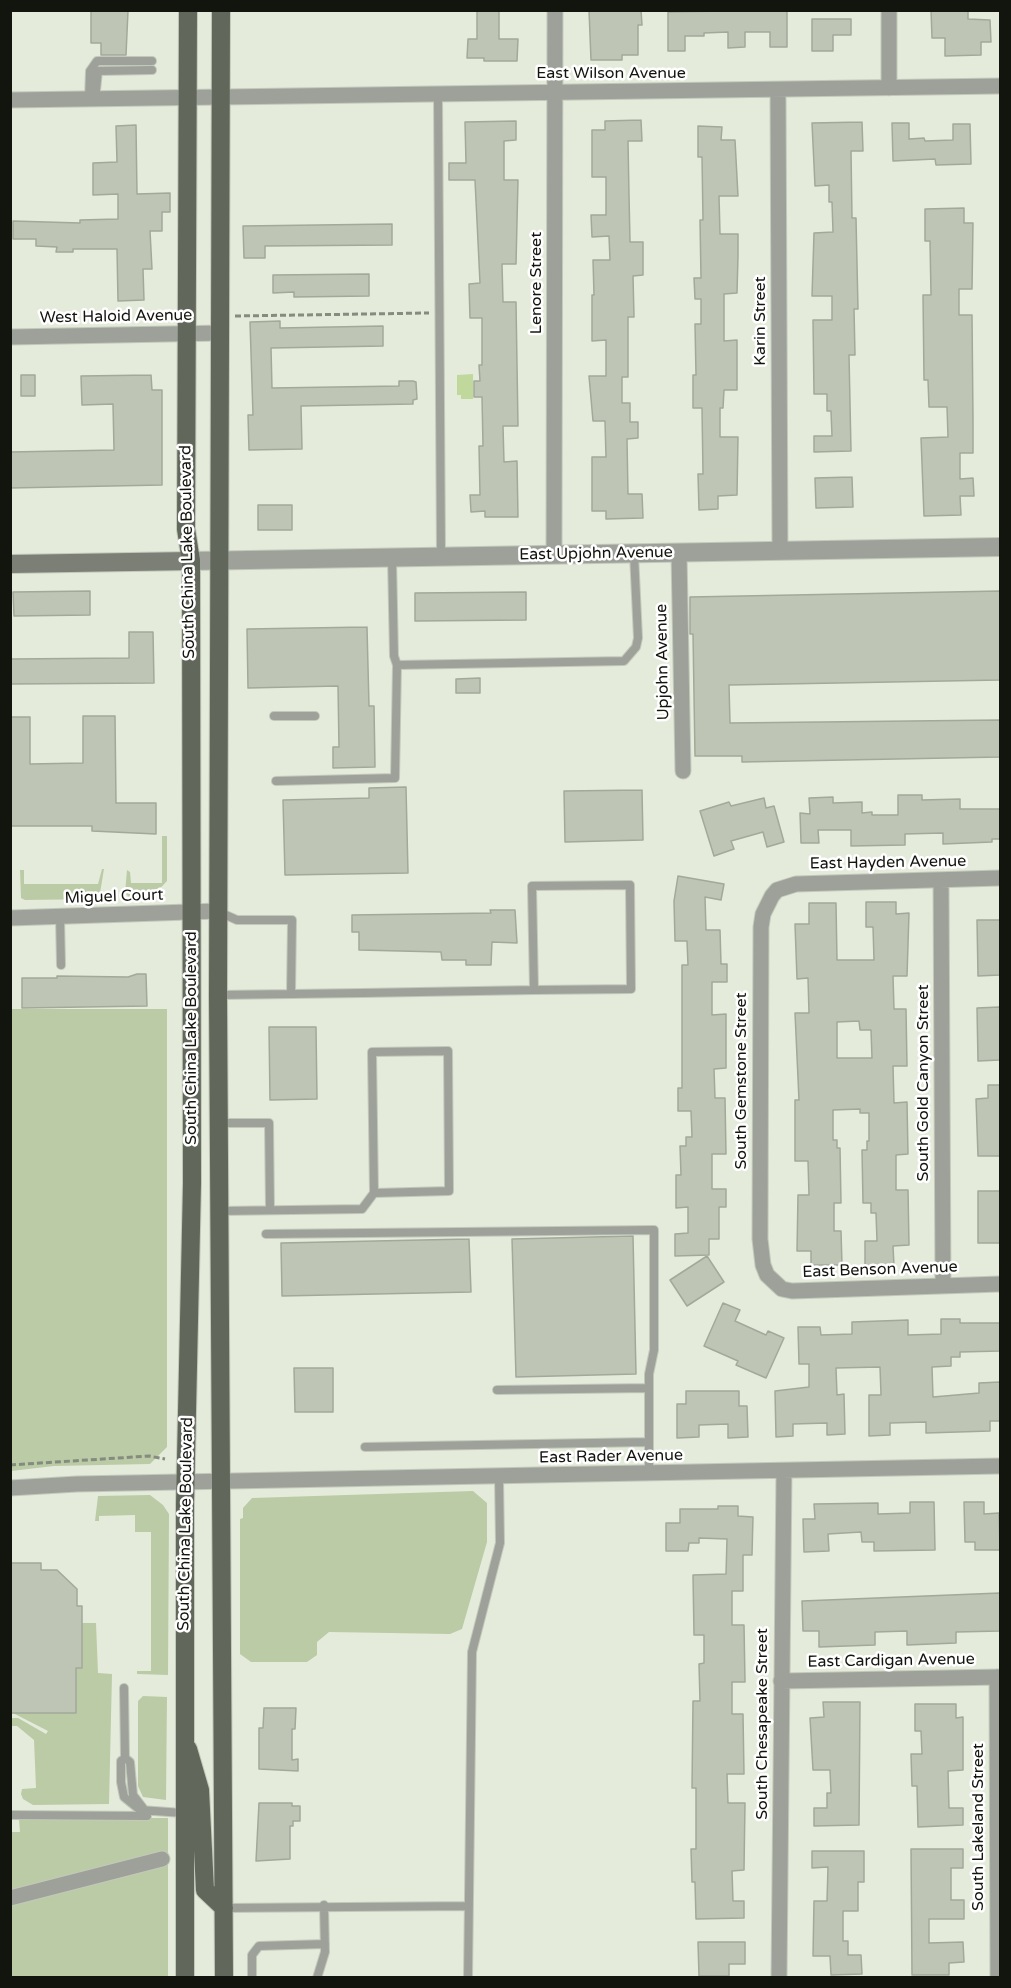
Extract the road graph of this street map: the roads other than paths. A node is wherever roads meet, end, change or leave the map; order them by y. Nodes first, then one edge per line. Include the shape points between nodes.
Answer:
1 (188, 10) edge
2 (221, 10) edge
3 (555, 10) edge
4 (889, 10) edge
5 (152, 61) dead end
6 (152, 70) dead end
7 (1000, 86) edge
8 (889, 88) junction
9 (778, 91) junction
10 (555, 92) junction
11 (438, 96) junction
12 (186, 99) junction
13 (222, 99) junction
14 (10, 100) edge
15 (92, 100) junction
16 (221, 325) junction
17 (187, 334) junction
18 (10, 337) edge
19 (1000, 547) edge
20 (780, 551) junction
21 (679, 553) junction
22 (634, 554) junction
23 (554, 555) junction
24 (441, 557) junction
25 (393, 558) junction
26 (190, 561) junction
27 (221, 561) junction
28 (10, 564) edge
29 (397, 665) junction
30 (274, 716) dead end
31 (315, 716) dead end
32 (682, 771) dead end
33 (276, 781) dead end
34 (1000, 878) edge
35 (941, 880) junction
36 (777, 890) joint
37 (218, 911) junction
38 (191, 912) junction
39 (60, 917) junction
40 (10, 918) edge
41 (61, 965) dead end
42 (534, 990) junction
43 (291, 994) junction
44 (218, 995) junction
45 (219, 1123) junction
46 (374, 1192) junction
47 (270, 1210) junction
48 (220, 1211) junction
49 (266, 1234) dead end
50 (766, 1275) joint
51 (1000, 1284) edge
52 (944, 1285) junction
53 (649, 1388) junction
54 (497, 1390) dead end
55 (649, 1442) junction
56 (365, 1447) dead end
57 (1000, 1466) edge
58 (784, 1471) junction
59 (649, 1474) junction
60 (499, 1477) junction
61 (221, 1482) junction
62 (186, 1483) junction
63 (10, 1488) edge
64 (999, 1677) edge
65 (781, 1681) junction
66 (124, 1688) dead end
67 (183, 1736) junction
68 (10, 1815) edge
69 (183, 1817) junction
70 (162, 1859) dead end
71 (10, 1898) edge
72 (324, 1905) junction
73 (469, 1906) junction
74 (224, 1908) junction
75 (325, 1944) junction
76 (184, 1977) edge
77 (224, 1977) edge
78 (252, 1977) edge
79 (316, 1977) edge
80 (468, 1977) edge
81 (779, 1977) edge
82 (998, 1977) edge

1 - 12 main road, South China Lake Boulevard
2 - 13 main road, South China Lake Boulevard
3 - 10 street, Lenore Street
4 - 8 street
5 - 15 lane via 97,61 90,72
6 - 15 lane via 98,71
7 - 8 street, East Wilson Avenue
8 - 9 street, East Wilson Avenue
9 - 10 street, East Wilson Avenue
9 - 20 street, Karin Street
10 - 11 street, East Wilson Avenue
10 - 23 street, Lenore Street
11 - 13 street, East Wilson Avenue
11 - 24 lane
12 - 13 street
12 - 15 street
12 - 17 main road, South China Lake Boulevard
13 - 16 main road, South China Lake Boulevard
14 - 15 street
16 - 17 street, West Haloid Avenue
16 - 27 main road, South China Lake Boulevard
17 - 18 street, West Haloid Avenue
17 - 26 main road, South China Lake Boulevard via 186,529
19 - 20 street, East Upjohn Avenue
20 - 21 street, East Upjohn Avenue
21 - 22 street, East Upjohn Avenue
21 - 32 street, Upjohn Avenue
22 - 23 street, East Upjohn Avenue
22 - 29 lane via 638,638 624,662
23 - 24 street, East Upjohn Avenue
24 - 25 street, East Upjohn Avenue
25 - 27 street, East Upjohn Avenue
25 - 29 lane via 393,646
26 - 27 street, East Upjohn Avenue
26 - 28 main road
26 - 38 main road, South China Lake Boulevard
27 - 37 main road, South China Lake Boulevard
29 - 33 lane via 395,778
30 - 31 lane
34 - 35 street, East Hayden Avenue
35 - 36 street, East Hayden Avenue via 796,884
35 - 52 street, South Gold Canyon Street
36 - 50 street, South Gemstone Street via 763,914 761,927 760,1239
37 - 38 street, Miguel Court
37 - 43 lane via 237,920 292,921
37 - 44 main road, South China Lake Boulevard
38 - 39 street, Miguel Court
38 - 62 main road, South China Lake Boulevard via 192,1183
39 - 40 street, Miguel Court
39 - 41 lane
42 - 42 lane via 532,886 630,885 632,989
42 - 43 lane
43 - 44 lane
44 - 45 main road, South China Lake Boulevard
45 - 47 lane via 269,1123
45 - 48 main road, South China Lake Boulevard
46 - 46 lane via 372,1052 448,1051 449,1191
46 - 47 lane via 362,1209
47 - 48 lane
48 - 61 main road, South China Lake Boulevard
49 - 53 lane via 654,1230 654,1350
50 - 52 street, East Benson Avenue via 782,1289 792,1291
51 - 52 street, East Benson Avenue
53 - 54 lane
53 - 55 lane
55 - 56 lane
55 - 59 lane
57 - 58 street, East Rader Avenue
58 - 59 street, East Rader Avenue
58 - 65 street, South Chesapeake Street
59 - 60 street, East Rader Avenue
60 - 61 street, East Rader Avenue
60 - 73 lane via 500,1543 472,1652
61 - 62 street, East Rader Avenue
61 - 74 main road, South China Lake Boulevard
62 - 63 street, East Rader Avenue
62 - 67 main road, South China Lake Boulevard
64 - 65 street, East Cardigan Avenue
64 - 82 street, South Lakeland Street
65 - 81 street, South Chesapeake Street
66 - 69 lane via 124,1797 140,1810
67 - 69 main road, South China Lake Boulevard
67 - 74 main road via 200,1790 205,1890
68 - 69 lane via 119,1813
69 - 76 main road, South China Lake Boulevard
70 - 71 street
72 - 73 lane
72 - 74 lane
72 - 75 lane
73 - 80 lane
74 - 77 main road, South China Lake Boulevard
75 - 78 lane via 260,1946 252,1955
75 - 79 lane

